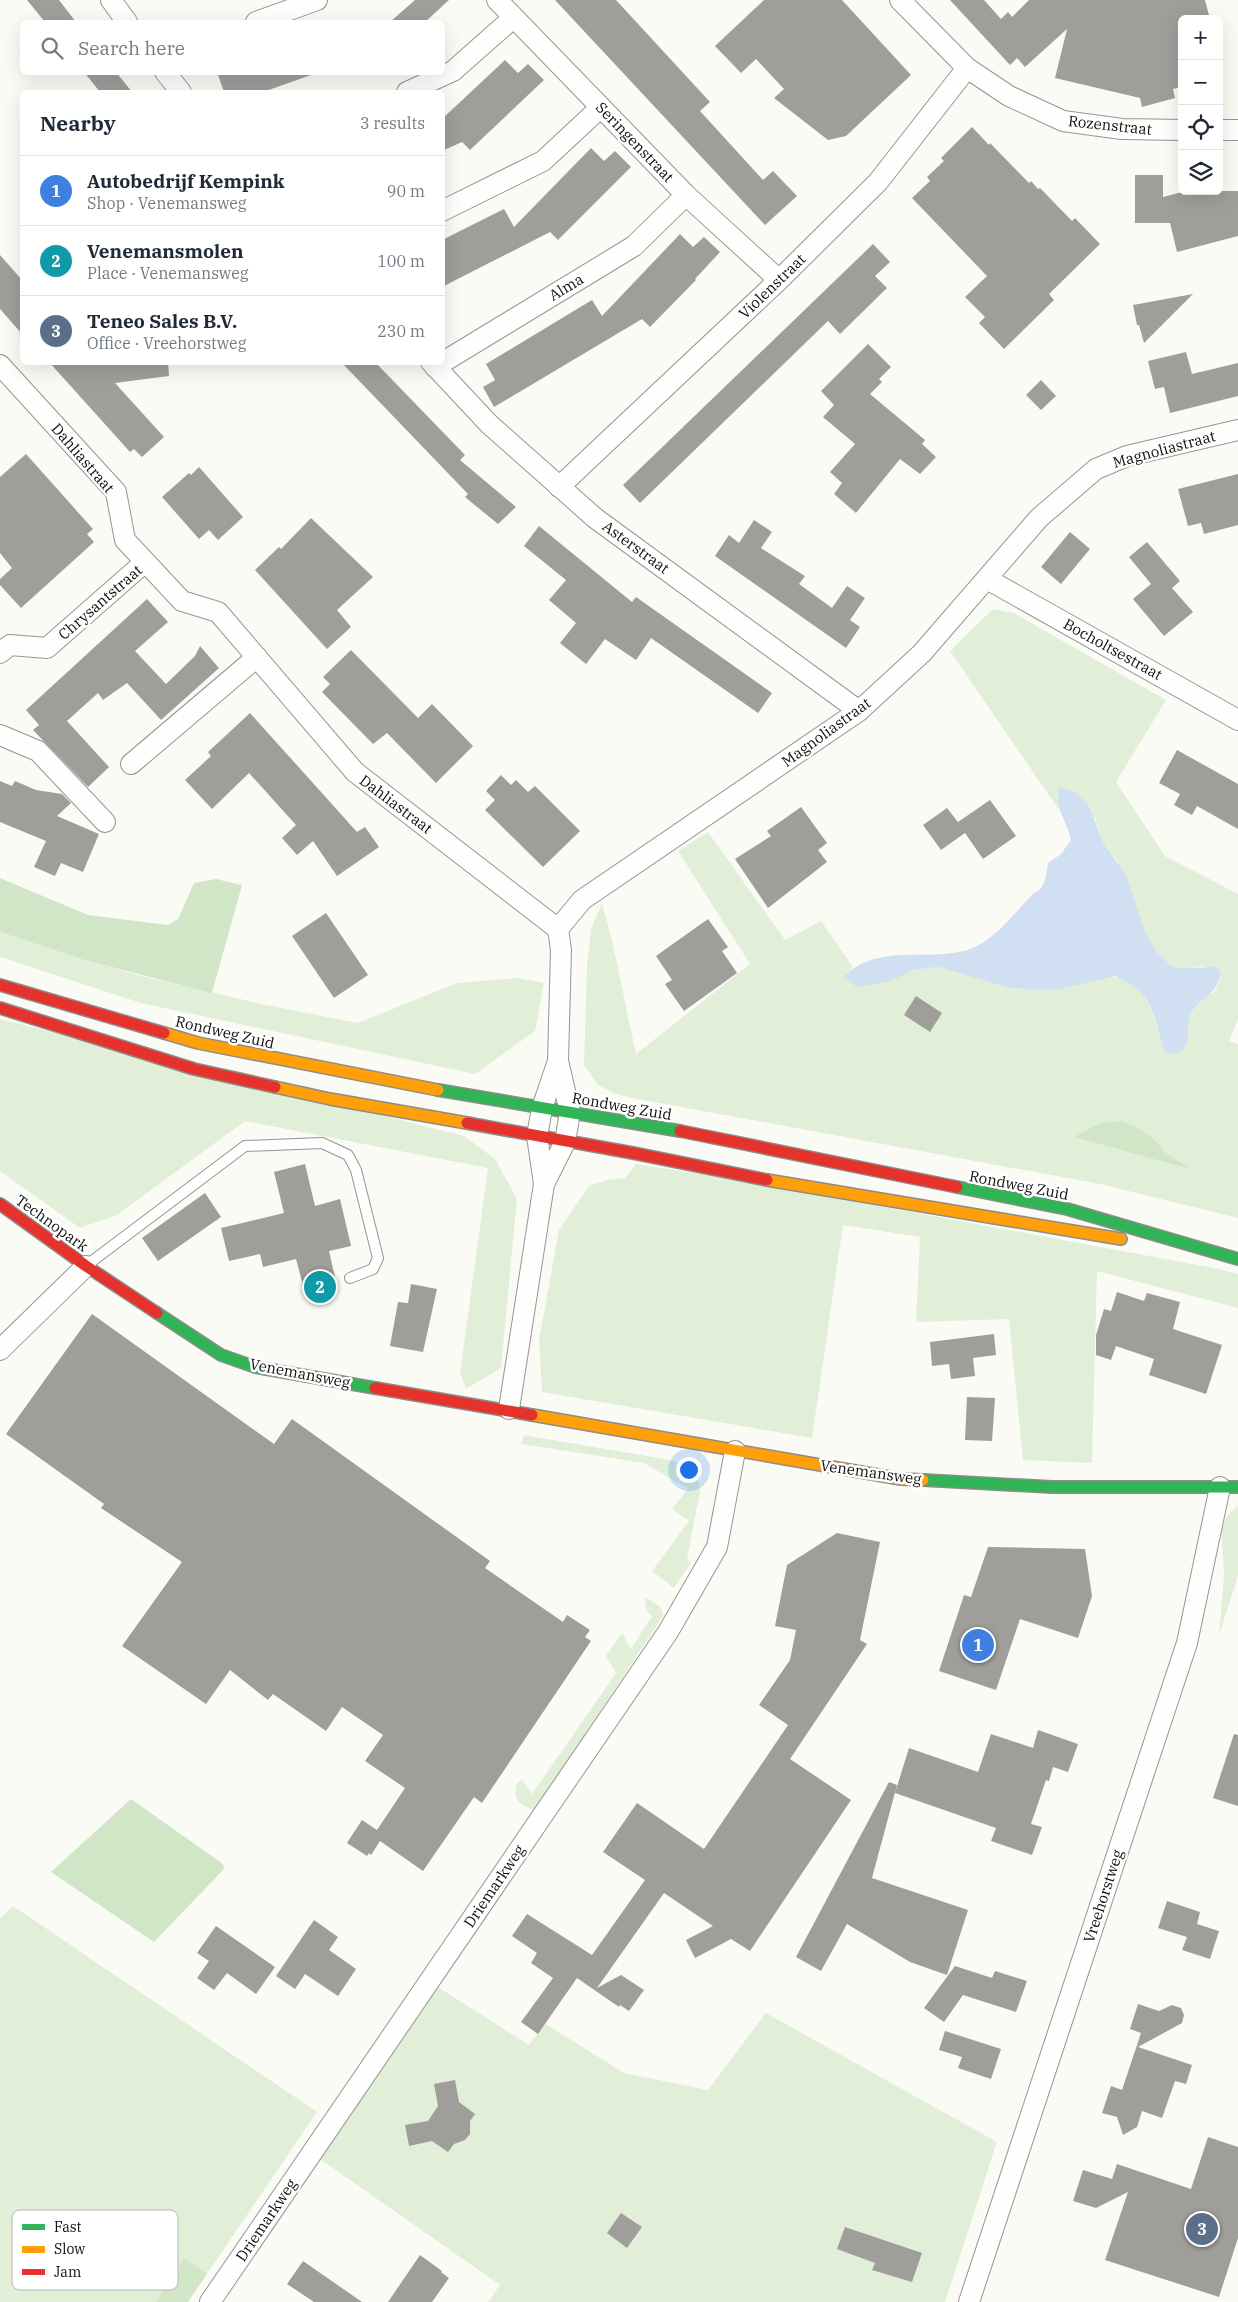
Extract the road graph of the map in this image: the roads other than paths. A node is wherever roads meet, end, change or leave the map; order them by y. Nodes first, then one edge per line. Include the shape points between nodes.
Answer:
1 (111, 0) edge
2 (317, 0) edge
3 (497, 0) edge
4 (900, 0) edge
5 (514, 18) junction
6 (126, 20) edge
7 (262, 20) edge
8 (967, 68) junction
9 (167, 75) edge
10 (444, 75) edge
11 (445, 75) edge
12 (179, 90) edge
13 (411, 90) edge
14 (601, 107) junction
15 (1178, 130) edge
16 (1223, 130) edge
17 (1238, 130) edge
18 (686, 195) junction
19 (445, 210) edge
20 (779, 280) junction
21 (445, 358) edge
22 (0, 365) edge
23 (433, 365) edge
24 (1238, 430) edge
25 (559, 487) junction
26 (145, 562) junction
27 (987, 579) junction
28 (0, 653) edge
29 (256, 657) junction
30 (859, 711) junction
31 (1238, 720) edge
32 (0, 734) edge
33 (131, 764) dead end
34 (105, 822) dead end
35 (558, 929) junction
36 (0, 985) edge
37 (0, 1008) edge
38 (558, 1061) junction
39 (542, 1108) junction
40 (570, 1112) junction
41 (537, 1136) junction
42 (565, 1142) junction
43 (544, 1184) junction
44 (0, 1204) edge
45 (1238, 1260) edge
46 (86, 1266) junction
47 (350, 1278) dead end
48 (0, 1350) edge
49 (509, 1410) junction
50 (735, 1450) junction
51 (1229, 1487) edge
52 (210, 2302) edge
53 (969, 2302) edge

1 - 6 street
2 - 7 street
3 - 5 street, Seringenstraat
4 - 8 street, Rozenstraat
5 - 11 street
5 - 14 street, Seringenstraat
8 - 15 street, Rozenstraat via 1009,96 1063,121 1122,129
8 - 20 street, Violenstraat via 878,182
9 - 12 street
10 - 13 street
14 - 18 street, Seringenstraat
14 - 19 street via 543,161
16 - 17 street
18 - 20 street, Seringenstraat
18 - 21 street, Alma via 634,246
20 - 25 street, Violenstraat
22 - 26 street, Dahliastraat via 116,492 125,540
23 - 25 street, Asterstraat via 489,424
24 - 27 street, Magnoliastraat via 1127,456 1096,469 1039,518
25 - 30 street, Asterstraat via 595,518
26 - 28 street, Chrysantstraat via 47,648 10,644
26 - 29 street, Dahliastraat via 182,601 218,612
27 - 30 street, Magnoliastraat via 922,653
27 - 31 street, Bocholtsestraat
29 - 33 street
29 - 35 street, Dahliastraat via 355,772
30 - 35 street, Magnoliastraat via 582,900
32 - 34 street via 38,751
35 - 38 street via 561,950
36 - 39 main road, Rondweg Zuid via 198,1043
37 - 41 main road, Rondweg Zuid via 194,1069 330,1099
38 - 39 street
38 - 40 street
39 - 40 main road, Rondweg Zuid
39 - 41 street
40 - 42 street
40 - 45 main road, Rondweg Zuid via 638,1122 1067,1209
41 - 42 main road, Rondweg Zuid
41 - 43 street
42 - 43 street
42 - 45 main road, Rondweg Zuid via 811,1189
43 - 49 street
44 - 46 main road, Technopark
46 - 47 lane via 245,1146 322,1144 348,1155 356,1170 378,1258 374,1269
46 - 48 street
46 - 49 main road, Venemansweg via 221,1354 255,1367
49 - 50 main road, Venemansweg
50 - 51 main road, Venemansweg via 901,1478 1052,1487
50 - 52 street, Driemarkweg via 717,1547 668,1632
51 - 53 street, Vreehorstweg via 1186,1643

